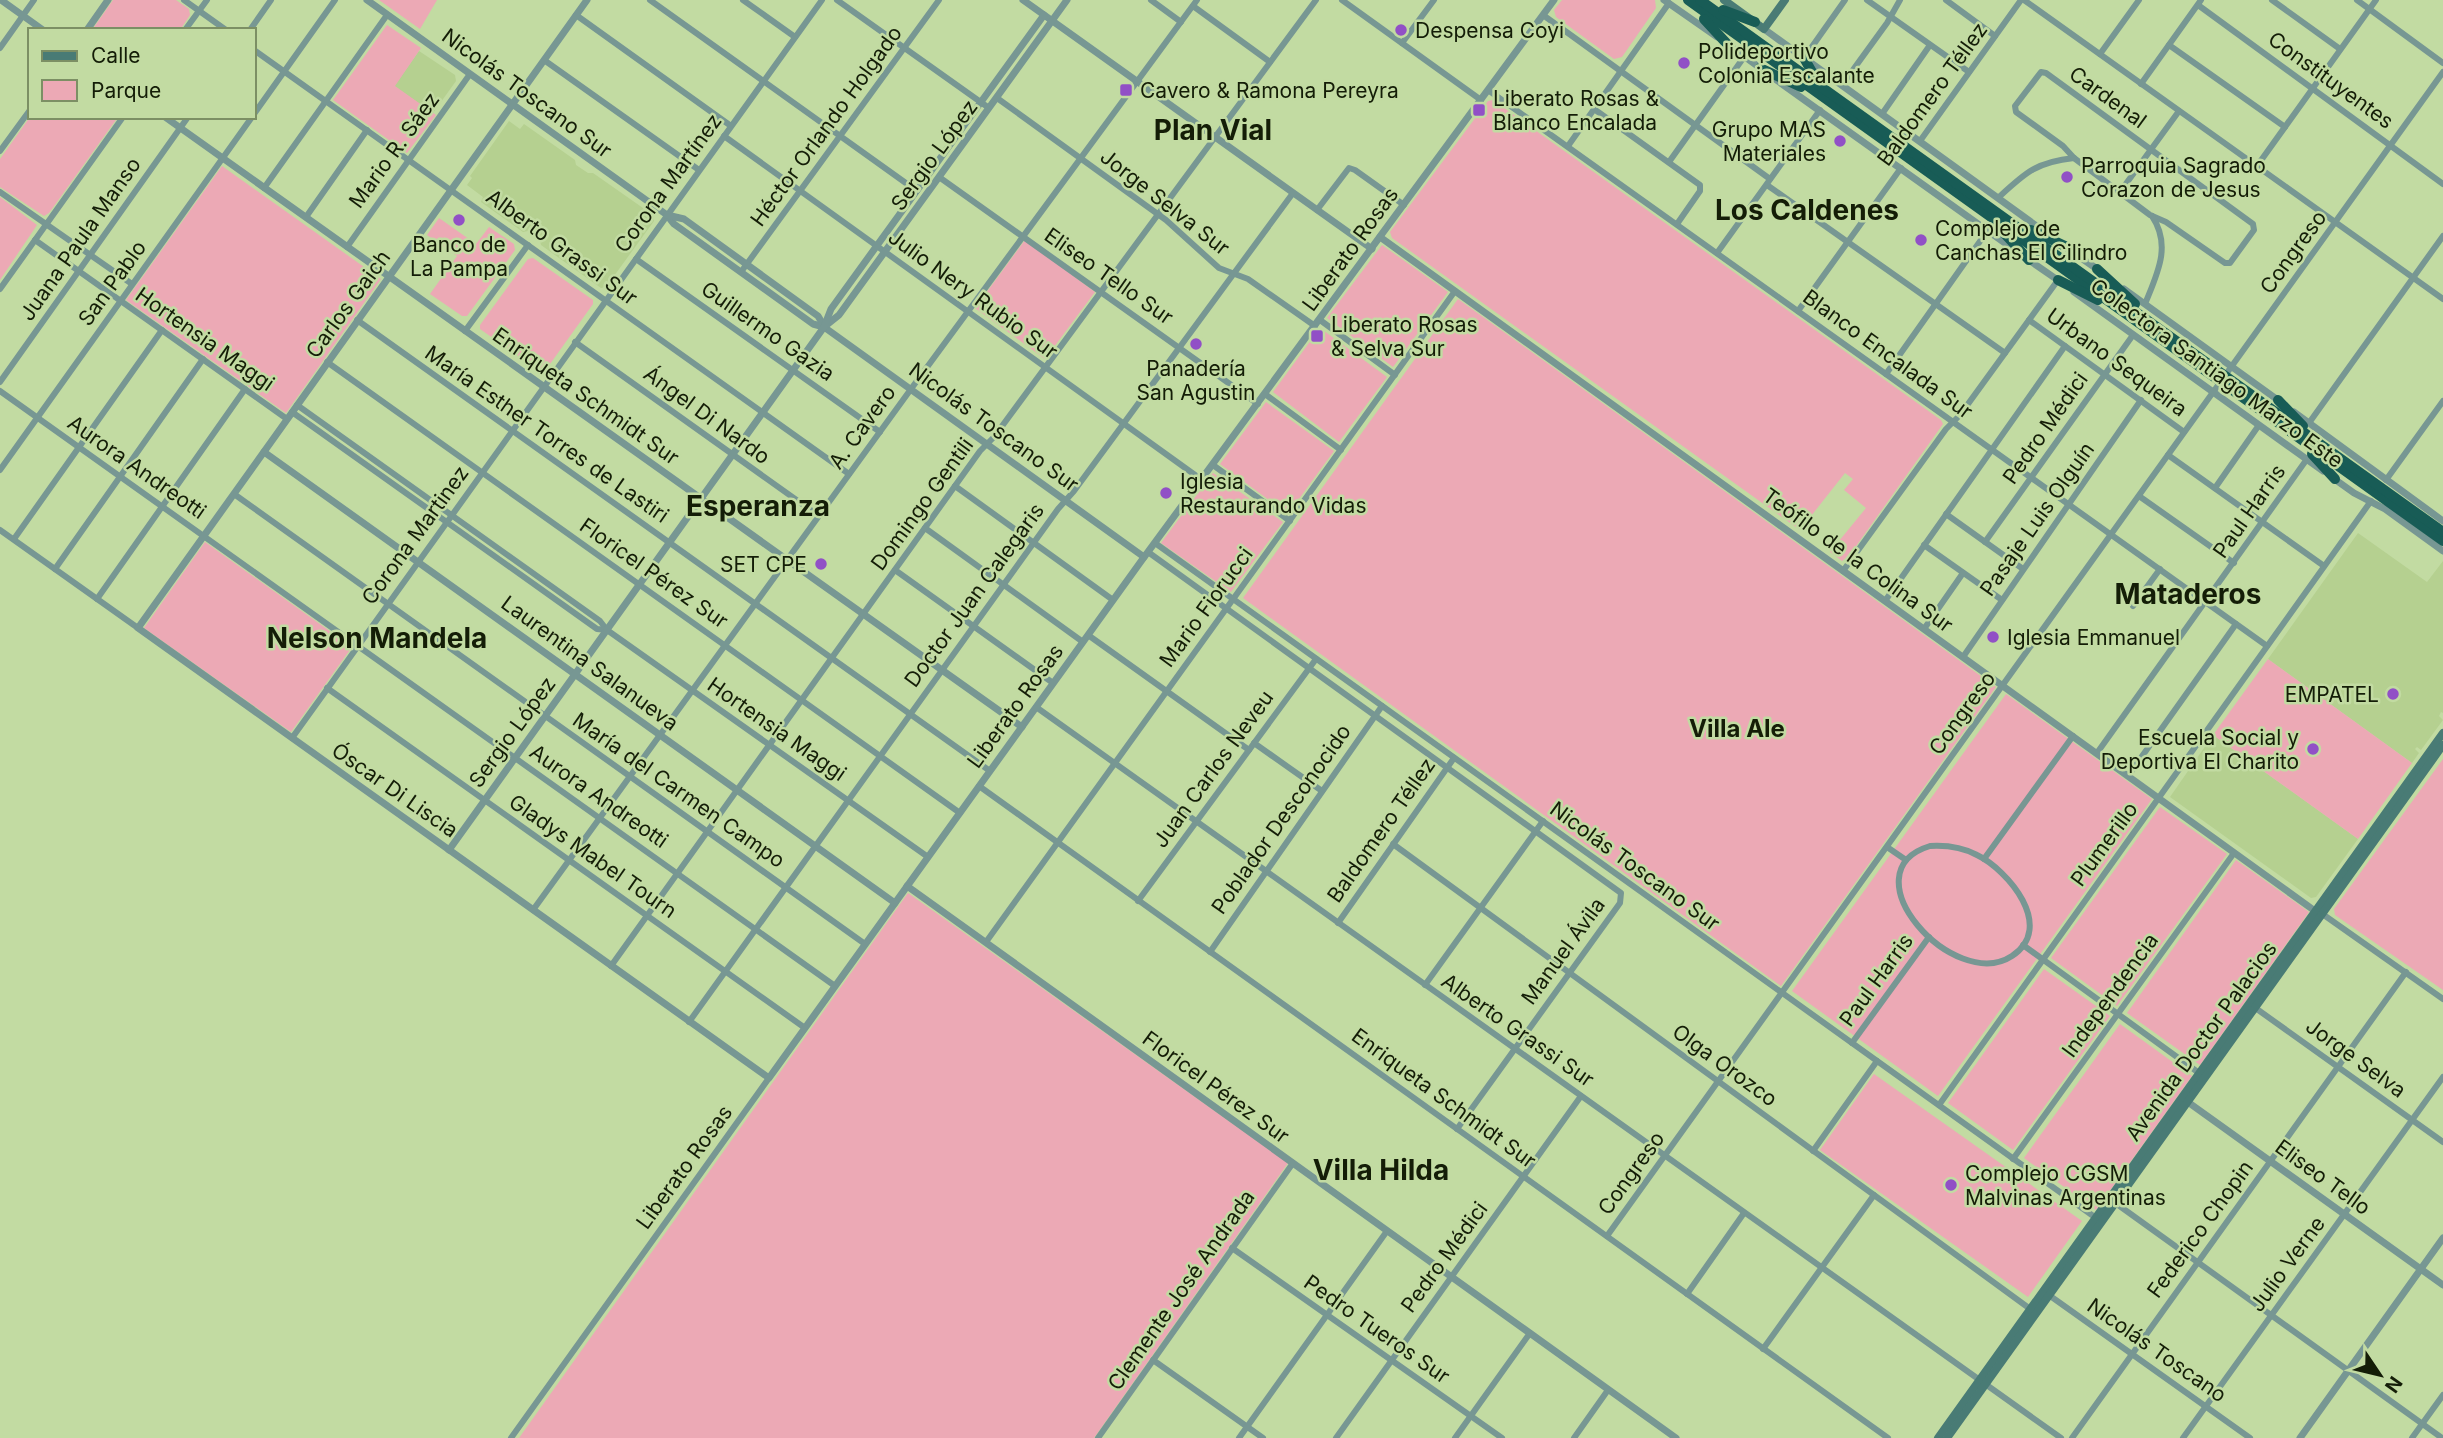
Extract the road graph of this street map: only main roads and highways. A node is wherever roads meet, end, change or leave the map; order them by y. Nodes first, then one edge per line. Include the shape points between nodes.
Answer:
1 (1688, 0) edge
2 (1700, 0) edge
3 (1709, 0) edge
4 (1724, 0) edge
5 (1785, 0) edge
6 (1671, 1) edge
7 (1755, 22) junction
8 (1729, 46) road end
9 (1804, 58) road end
10 (1760, 68) road end
11 (1860, 124) junction
12 (1874, 125) junction
13 (1910, 155) junction
14 (1940, 181) junction
15 (1957, 184) junction
16 (2065, 246) road end
17 (2029, 260) road end
18 (2097, 269) road end
19 (2058, 280) road end
20 (2172, 347) junction
21 (2206, 362) junction
22 (2223, 379) junction
23 (2244, 399) junction
24 (2278, 400) road end
25 (2335, 480) road end
26 (2383, 484) junction
27 (2443, 532) edge
28 (2443, 541) edge
29 (2443, 733) edge
30 (2443, 745) edge
31 (2319, 912) junction
32 (2252, 1005) junction
33 (2185, 1100) junction
34 (2112, 1201) junction
35 (2046, 1293) junction
36 (1982, 1382) junction
37 (1938, 1438) edge
38 (1947, 1438) edge

1 - 11 highway
2 - 12 highway
3 - 7 highway
4 - 7 main road, Colectora Santiago Marzo Este
5 - 7 main road, Colectora Santiago Marzo Este via 1764,29
6 - 8 highway via 1709,23
9 - 12 highway via 1814,74
10 - 11 highway via 1798,85
11 - 13 highway
12 - 13 highway
13 - 14 highway
13 - 15 highway
14 - 17 highway via 2011,238
14 - 20 highway
15 - 16 highway via 2040,236
15 - 21 highway
18 - 21 highway
19 - 20 highway
20 - 22 highway
21 - 22 highway
22 - 23 highway
22 - 26 highway
23 - 25 highway via 2316,457
23 - 28 highway
24 - 26 highway via 2303,426
26 - 27 highway
29 - 31 main road, Avenida Doctor Palacios
30 - 31 main road, Avenida Doctor Palacios
31 - 32 main road, Avenida Doctor Palacios
32 - 33 main road, Avenida Doctor Palacios
32 - 33 main road, Avenida Doctor Palacios via 2199,1073
33 - 34 main road, Avenida Doctor Palacios
34 - 35 main road, Avenida Doctor Palacios
34 - 35 main road, Avenida Doctor Palacios
35 - 36 main road, Avenida Doctor Palacios
36 - 37 main road, Avenida Doctor Palacios
36 - 38 main road, Avenida Doctor Palacios

